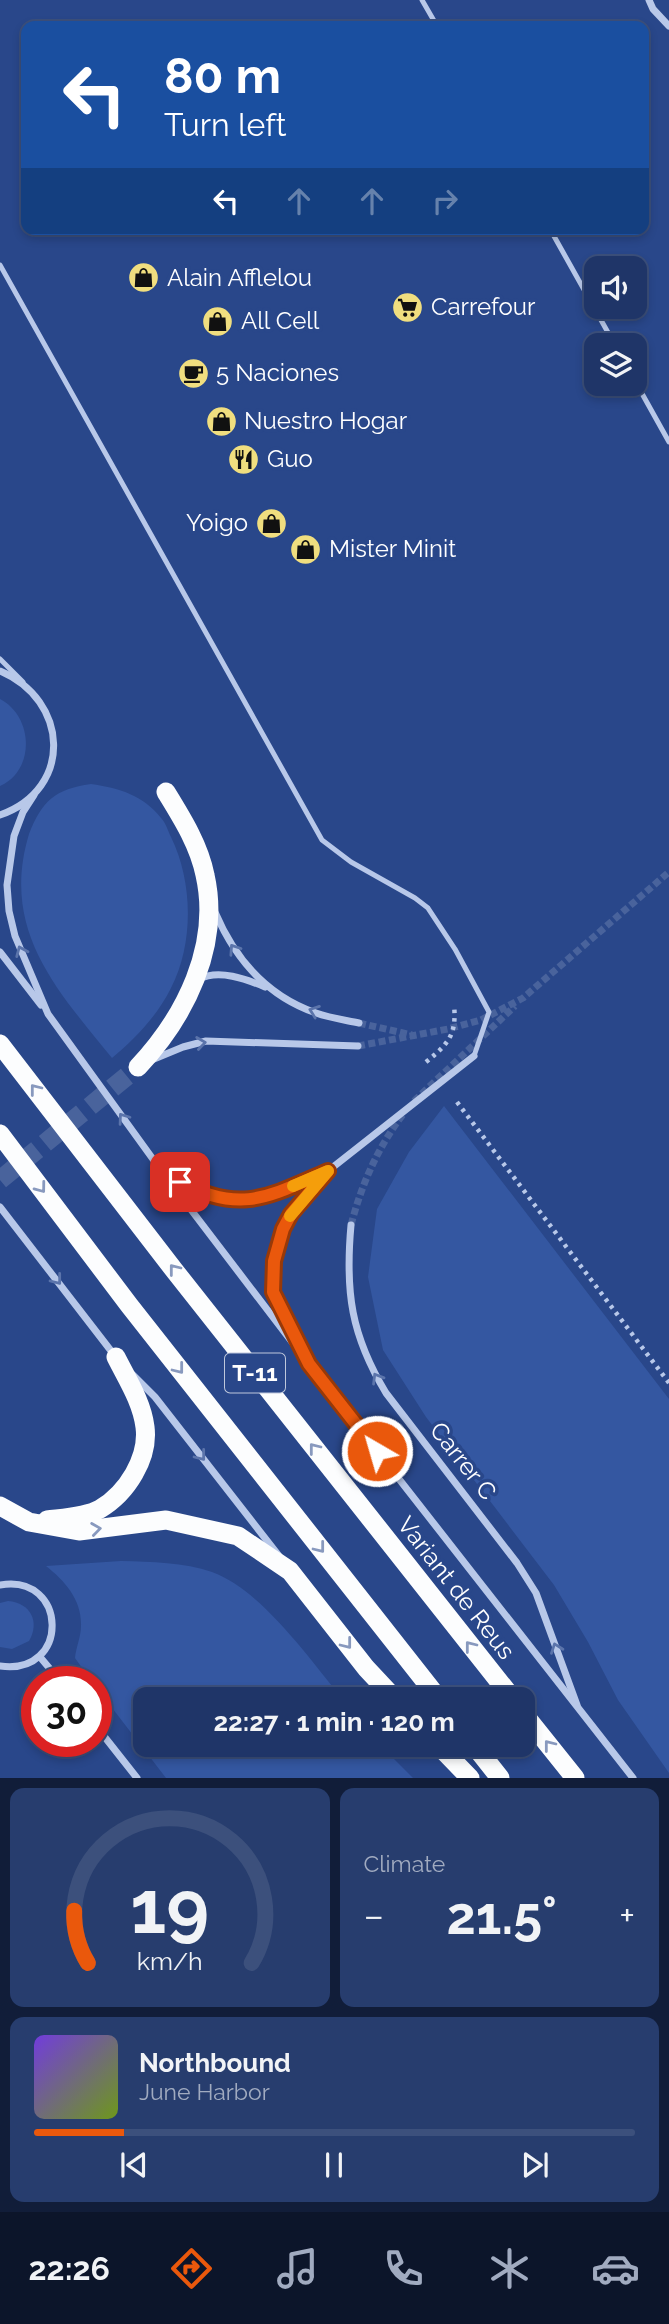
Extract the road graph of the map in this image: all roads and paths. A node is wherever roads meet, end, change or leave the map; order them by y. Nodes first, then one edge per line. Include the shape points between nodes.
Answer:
1 (422, 0) edge
2 (649, 0) edge
3 (434, 21) edge
4 (669, 26) edge
5 (553, 235) edge
6 (0, 265) edge
7 (608, 333) edge
8 (643, 396) edge
9 (669, 442) edge
10 (0, 659) edge
11 (0, 671) edge
12 (23, 682) junction
13 (166, 792) dead end
14 (34, 795) junction
15 (0, 815) edge
16 (209, 899) junction
17 (0, 951) edge
18 (194, 981) junction
19 (272, 990) junction
20 (454, 1005) dead end
21 (48, 1014) junction
22 (359, 1023) tunnel mouth
23 (0, 1044) edge
24 (358, 1046) tunnel mouth
25 (474, 1056) joint
26 (426, 1062) dead end
27 (138, 1067) joint
28 (457, 1102) dead end
29 (0, 1134) edge
30 (328, 1171) junction
31 (163, 1173) junction
32 (0, 1207) edge
33 (351, 1225) tunnel mouth
34 (116, 1357) junction
35 (309, 1364) junction
36 (669, 1383) edge
37 (0, 1506) edge
38 (29, 1522) junction
39 (290, 1571) junction
40 (0, 1585) edge
41 (40, 1657) junction
42 (0, 1665) edge
43 (48, 1666) edge
44 (384, 1687) edge
45 (430, 1687) edge
46 (504, 1687) edge
47 (580, 1712) junction
48 (535, 1728) edge
49 (112, 1747) edge
50 (450, 1757) edge
51 (483, 1757) edge
52 (136, 1778) edge
53 (470, 1778) edge
54 (500, 1778) edge
55 (575, 1778) edge
56 (633, 1778) edge

1 - 3 lane
2 - 4 street
5 - 7 lane
6 - 25 lane via 321,840 428,908 449,939 489,1012
8 - 9 lane
10 - 12 lane
11 - 12 street
12 - 14 street via 49,715 54,736 46,778
13 - 16 highway via 189,830
14 - 15 street
21 -> 14 street via 15,936 7,885 14,836
16 - 18 highway via 203,957
19 -> 16 street via 238,956
17 - 21 street
18 - 19 street via 216,974
18 - 27 highway via 173,1026
22 -> 19 street via 317,1013
20 - 26 path via 456,1024 444,1047
31 -> 21 street
46 -> 23 highway, Variant de Reus / T-11
27 -> 24 street via 206,1041
25 - 30 street
28 - 36 path
29 -> 45 highway, T-11
30 - 31 street via 270,1196 238,1201 197,1191
30 - 35 street via 283,1229 272,1276 273,1292
31 - 35 street
32 -> 34 street
47 -> 33 street, Carrer C via 530,1583 368,1364 351,1309
34 - 38 highway via 136,1396 145,1427 143,1457 127,1485 99,1509
34 -> 39 street via 155,1397
35 - 47 street
37 - 38 highway
38 -> 39 highway via 79,1531 166,1520 195,1525 238,1536
39 -> 44 highway
40 - 41 street via 27,1586 47,1604 53,1630
41 - 42 street via 15,1667
41 - 43 street
47 - 56 street
55 -> 48 highway
49 - 52 street
50 - 53 highway
51 - 54 highway

